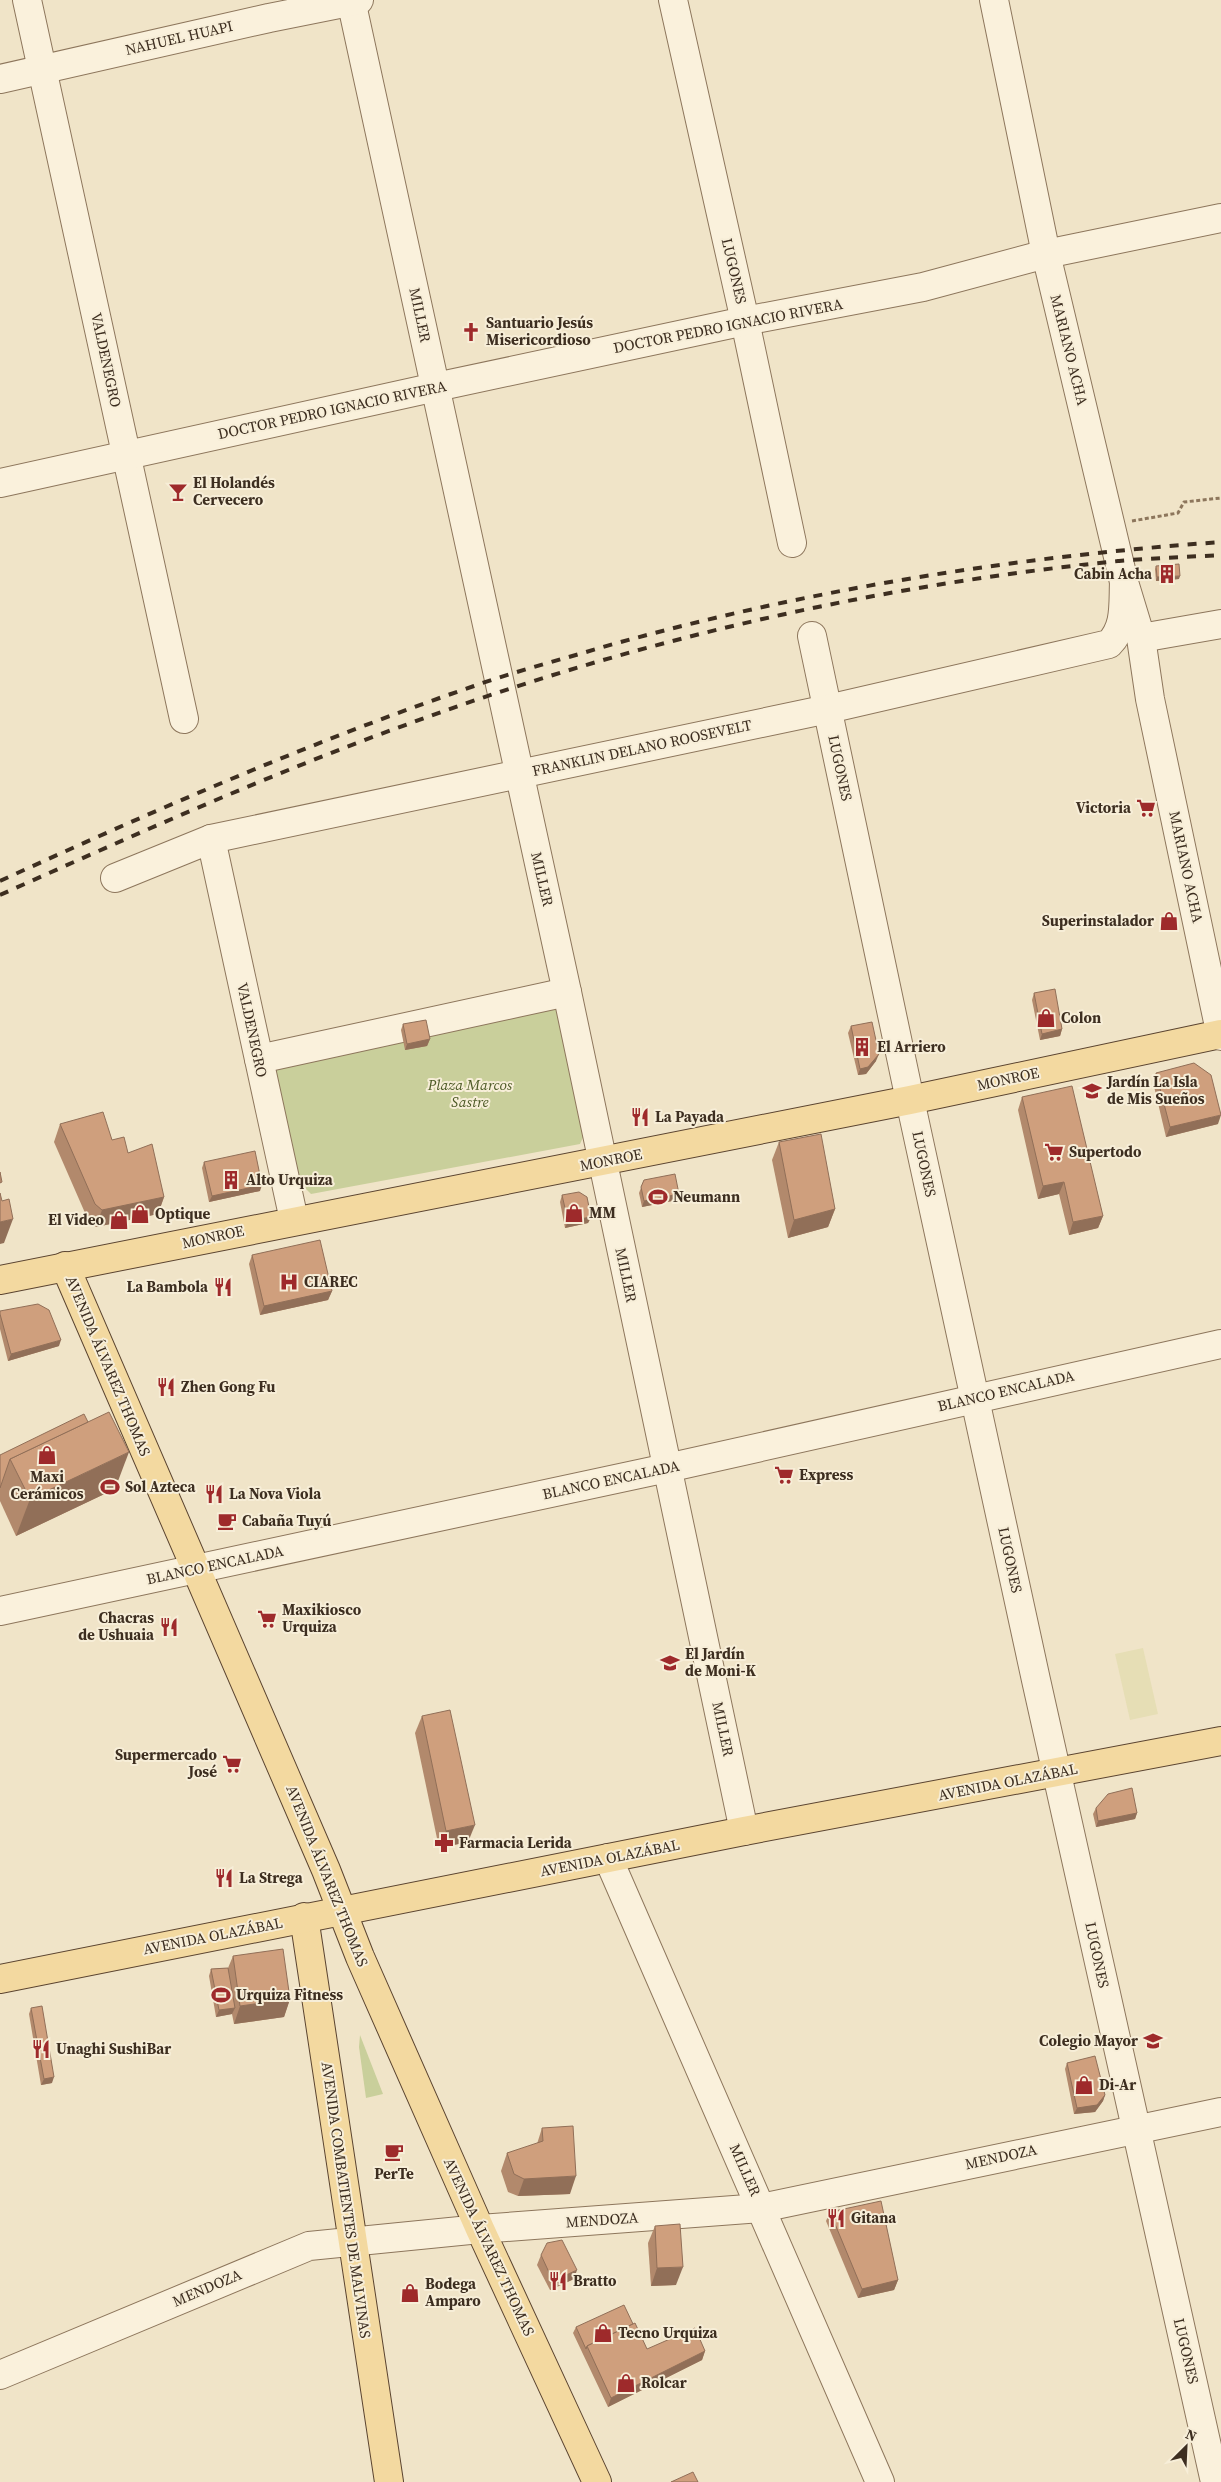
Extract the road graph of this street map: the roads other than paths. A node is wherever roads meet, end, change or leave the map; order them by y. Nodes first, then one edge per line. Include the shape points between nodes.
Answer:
1 (27, 0) edge
2 (354, 0) edge
3 (673, 0) edge
4 (994, 0) edge
5 (42, 69) junction
6 (0, 79) edge
7 (1221, 218) edge
8 (1046, 254) junction
9 (745, 321) junction
10 (436, 387) junction
11 (127, 455) junction
12 (0, 483) edge
13 (792, 543) dead end
14 (1124, 582) junction
15 (1221, 624) edge
16 (812, 636) dead end
17 (1141, 638) junction
18 (1109, 644) junction
19 (1150, 699) junction
20 (828, 709) junction
21 (184, 719) dead end
22 (518, 774) junction
23 (211, 839) junction
24 (115, 878) dead end
25 (567, 992) junction
26 (1221, 1035) edge
27 (259, 1059) junction
28 (910, 1100) junction
29 (602, 1162) junction
30 (294, 1220) junction
31 (65, 1266) junction
32 (0, 1280) edge
33 (1221, 1344) edge
34 (976, 1398) junction
35 (667, 1468) junction
36 (196, 1569) junction
37 (0, 1611) edge
38 (1221, 1741) edge
39 (1056, 1773) junction
40 (744, 1831) junction
41 (608, 1858) junction
42 (343, 1910) junction
43 (304, 1918) junction
44 (0, 1978) edge
45 (1221, 2112) edge
46 (1135, 2128) junction
47 (761, 2208) junction
48 (480, 2230) junction
49 (352, 2241) junction
50 (0, 2375) edge
51 (389, 2482) edge
52 (597, 2482) edge
53 (880, 2482) edge
54 (1216, 2482) edge

1 - 5 street, VALDENEGRO
2 - 5 street, NAHUEL HUAPI
2 - 10 street, MILLER
3 - 9 street, LUGONES
4 - 8 street, MARIANO ACHA
5 - 6 street, NAHUEL HUAPI
5 - 11 street, VALDENEGRO
7 - 8 street, DOCTOR PEDRO IGNACIO RIVERA
8 - 9 street, DOCTOR PEDRO IGNACIO RIVERA via 923,287
8 - 14 street, MARIANO ACHA
9 - 10 street, DOCTOR PEDRO IGNACIO RIVERA
9 - 13 street, LUGONES
10 - 11 street, DOCTOR PEDRO IGNACIO RIVERA
10 - 22 street, MILLER
11 - 12 street, DOCTOR PEDRO IGNACIO RIVERA
11 - 21 street, VALDENEGRO
14 - 17 street, MARIANO ACHA
14 - 18 street via 1123,620 1118,634
15 - 17 street
16 - 20 street, LUGONES
17 - 19 street, MARIANO ACHA
18 - 19 street, MARIANO ACHA via 1128,655
18 - 20 street, FRANKLIN DELANO ROOSEVELT
19 - 26 street, MARIANO ACHA
20 - 22 street, FRANKLIN DELANO ROOSEVELT
20 - 28 street, LUGONES
22 - 23 street, FRANKLIN DELANO ROOSEVELT
22 - 25 street, MILLER
23 - 24 street, FRANKLIN DELANO ROOSEVELT
23 - 27 street, VALDENEGRO
25 - 27 street
25 - 29 street, MILLER
26 - 28 main road, MONROE
27 - 30 street, VALDENEGRO
28 - 29 main road, MONROE
28 - 34 street, LUGONES
29 - 30 main road, MONROE
29 - 35 street, MILLER
30 - 31 main road, MONROE
31 - 32 main road, MONROE
31 - 36 main road, AVENIDA ÁLVAREZ THOMAS
33 - 34 street, BLANCO ENCALADA
34 - 35 street, BLANCO ENCALADA
34 - 39 street, LUGONES
35 - 36 street, BLANCO ENCALADA
35 - 40 street, MILLER
36 - 37 street, BLANCO ENCALADA
36 - 42 main road, AVENIDA ÁLVAREZ THOMAS
38 - 39 main road, AVENIDA OLAZÁBAL
39 - 40 main road, AVENIDA OLAZÁBAL
39 - 46 street, LUGONES
40 - 41 main road, AVENIDA OLAZÁBAL
41 - 42 main road, AVENIDA OLAZÁBAL
41 - 47 street, MILLER
42 - 43 main road, AVENIDA OLAZÁBAL
42 - 48 main road, AVENIDA ÁLVAREZ THOMAS via 365,1970
43 - 44 main road, AVENIDA OLAZÁBAL
43 - 49 main road, AVENIDA COMBATIENTES DE MALVINAS
45 - 46 street, MENDOZA
46 - 47 street, MENDOZA
46 - 54 street, LUGONES
47 - 48 street, MENDOZA
47 - 53 street, MILLER
48 - 49 street, MENDOZA
48 - 52 main road, AVENIDA ÁLVAREZ THOMAS
49 - 50 street, MENDOZA via 309,2246
49 - 51 main road, AVENIDA COMBATIENTES DE MALVINAS

